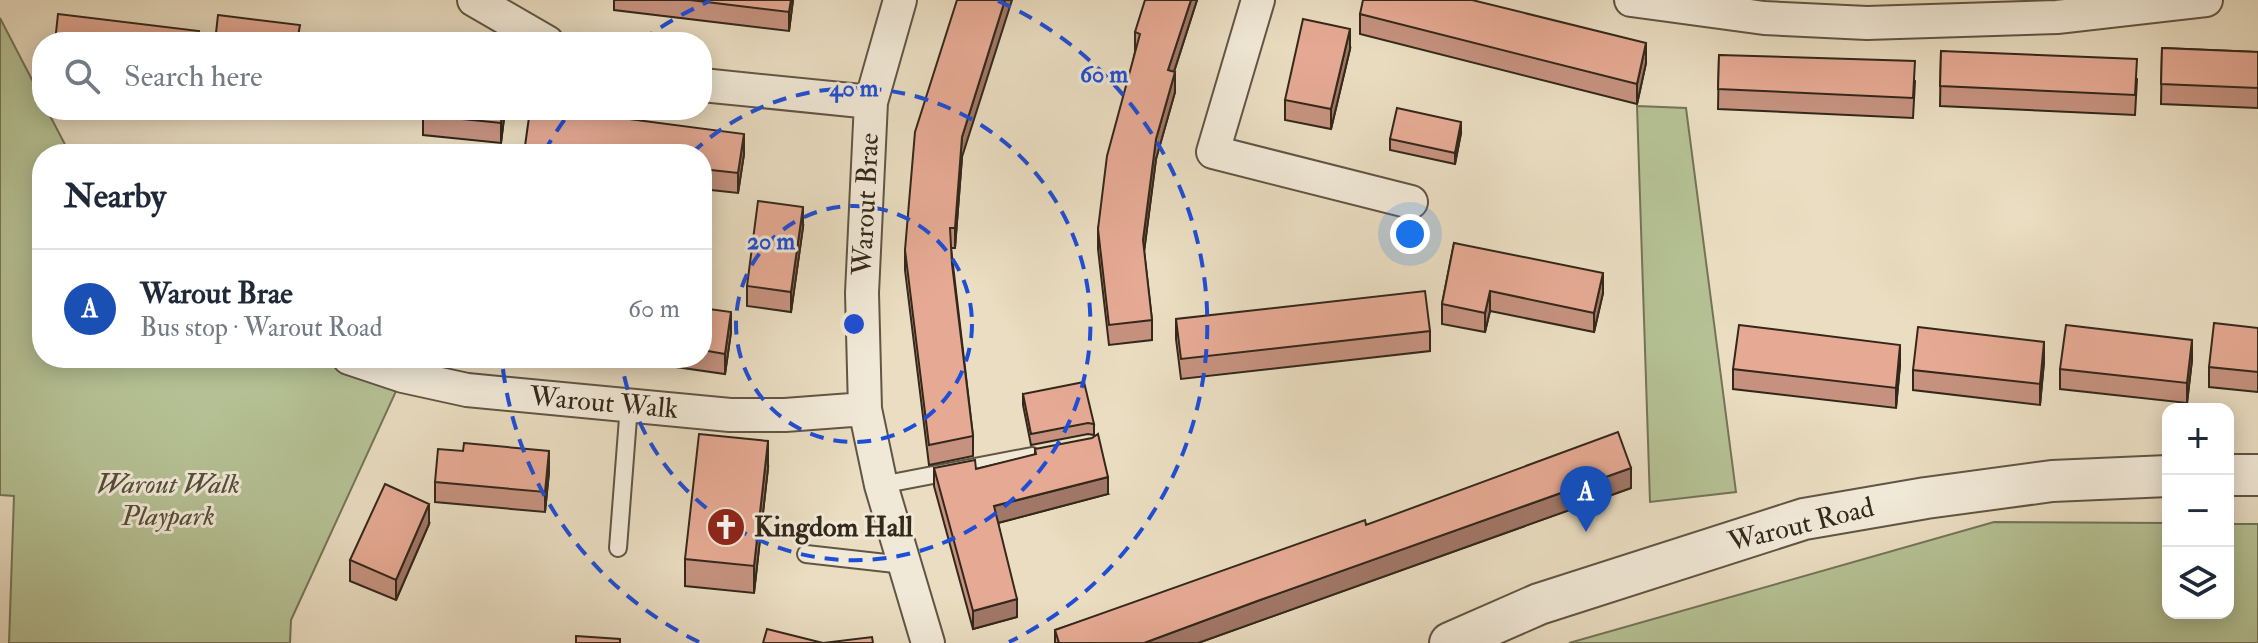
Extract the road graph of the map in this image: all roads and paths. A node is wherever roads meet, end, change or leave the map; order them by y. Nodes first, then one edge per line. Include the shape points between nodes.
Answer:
1 (474, 0) edge
2 (900, 0) edge
3 (1258, 0) edge
4 (1631, 0) edge
5 (2206, 0) edge
6 (530, 32) edge
7 (712, 86) edge
8 (871, 102) junction
9 (1411, 202) dead end
10 (379, 368) edge
11 (629, 405) junction
12 (865, 409) junction
13 (1045, 454) edge
14 (2234, 475) edge
15 (2258, 475) edge
16 (2162, 476) edge
17 (881, 485) junction
18 (618, 548) dead end
19 (806, 554) dead end
20 (904, 565) junction
21 (928, 643) edge
22 (1450, 643) edge

1 - 6 street
2 - 8 street, Warout Brae
3 - 9 street via 1213,152
4 - 5 street via 1764,18 1867,23 2057,17
7 - 8 street
8 - 12 street, Warout Brae via 862,293
10 - 11 street, Warout Walk via 467,390
11 - 12 street, Warout Walk via 730,415
11 - 18 lane
12 - 17 street, Warout Brae
13 - 17 lane
14 - 15 street
16 - 22 street, Warout Road via 2052,481 1804,519 1539,604
17 - 20 street, Warout Brae
19 - 20 lane
20 - 21 street, Warout Brae

